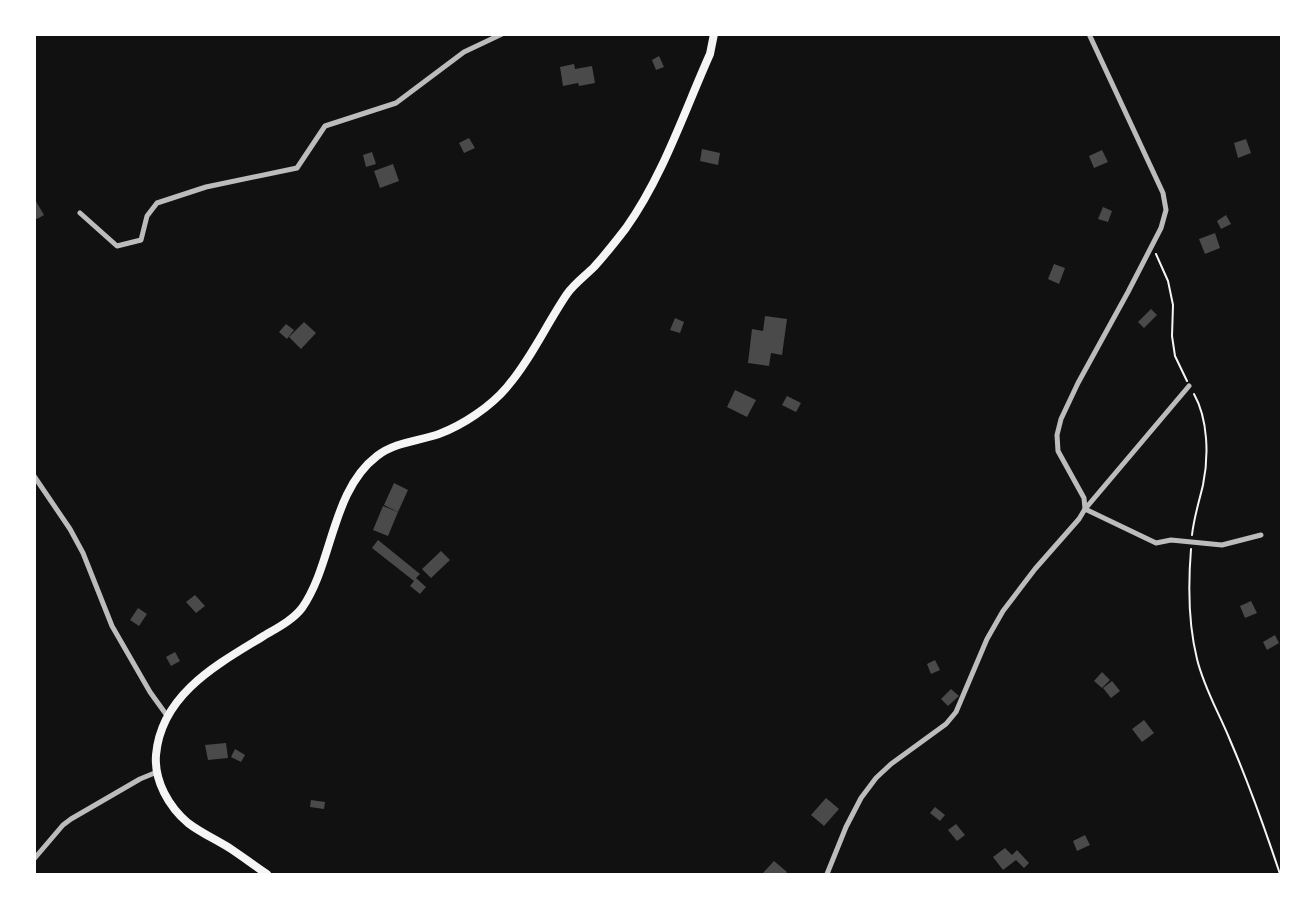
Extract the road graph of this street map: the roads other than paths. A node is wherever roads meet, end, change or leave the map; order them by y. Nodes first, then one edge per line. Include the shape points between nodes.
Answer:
1 (502, 34) edge
2 (714, 34) edge
3 (1089, 34) edge
4 (80, 213) dead end
5 (1189, 386) road end
6 (34, 476) edge
7 (1085, 509) junction
8 (1261, 535) dead end
9 (168, 717) junction
10 (157, 772) junction
11 (34, 859) edge
12 (267, 874) edge
13 (827, 874) edge

1 - 4 street via 464,51 396,103 325,126 297,168 157,203 147,216 141,240 117,246
2 - 9 main road via 710,54 661,167 626,228 568,291 506,389 460,424 378,455 357,474 301,609 286,623 203,674 187,688
3 - 7 street via 1163,193 1166,210 1152,246 1061,419 1058,451 1084,498
5 - 7 street
6 - 9 street via 83,553 112,626
7 - 8 street via 1156,543 1171,540 1222,545
7 - 13 street via 1003,611 956,712 946,724 891,764 861,798
9 - 10 main road via 160,731
10 - 11 street via 71,819
10 - 12 main road via 173,807 189,824

